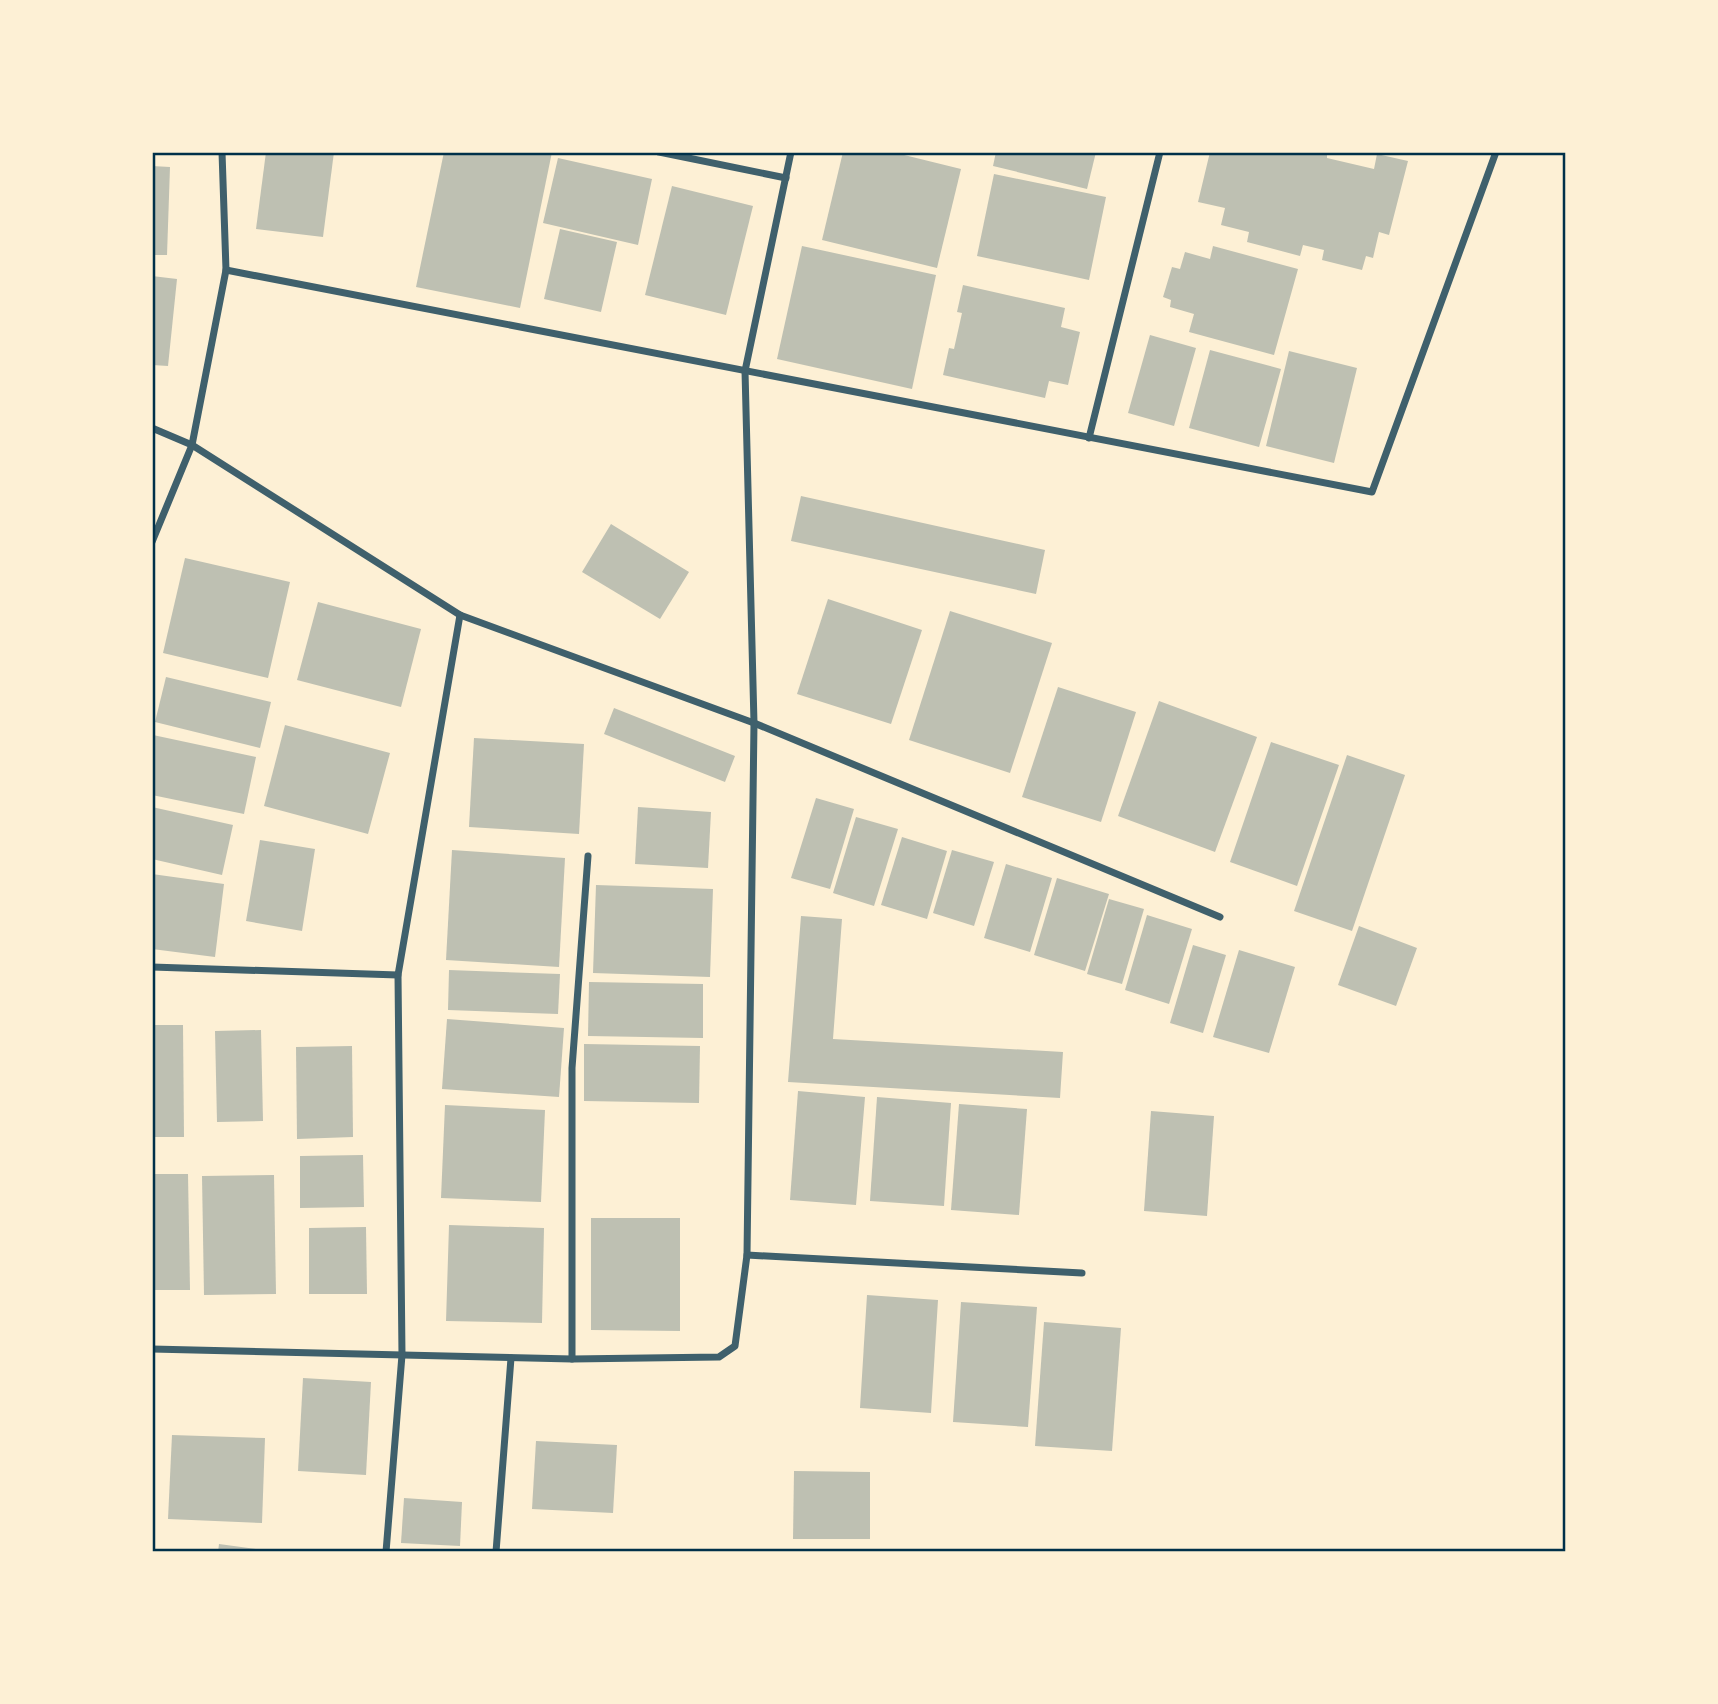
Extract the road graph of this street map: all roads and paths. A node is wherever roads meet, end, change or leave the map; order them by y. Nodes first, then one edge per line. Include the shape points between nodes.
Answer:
1 (222, 152) edge
2 (659, 152) edge
3 (791, 152) edge
4 (1160, 152) edge
5 (1496, 152) edge
6 (786, 178) junction
7 (226, 270) junction
8 (746, 371) junction
9 (152, 428) edge
10 (1089, 438) junction
11 (192, 445) junction
12 (152, 542) edge
13 (460, 615) junction
14 (754, 723) junction
15 (588, 856) dead end
16 (1220, 917) dead end
17 (152, 967) edge
18 (398, 975) junction
19 (747, 1255) junction
20 (1082, 1273) dead end
21 (152, 1349) edge
22 (402, 1355) junction
23 (511, 1358) junction
24 (572, 1359) junction
25 (386, 1552) edge
26 (496, 1552) edge

1 - 7 street
2 - 6 street
3 - 6 street
4 - 10 street
5 - 10 street via 1371,492
6 - 8 street
7 - 8 street
7 - 11 street
8 - 10 street
8 - 14 street
9 - 11 street
11 - 12 street
11 - 13 street
13 - 14 street
13 - 18 street
14 - 16 street
14 - 19 street
15 - 24 street via 572,1068
17 - 18 street
18 - 22 street
19 - 20 street
19 - 24 street via 735,1346 719,1357
21 - 22 street
22 - 23 street
22 - 25 street
23 - 24 street
23 - 26 street

